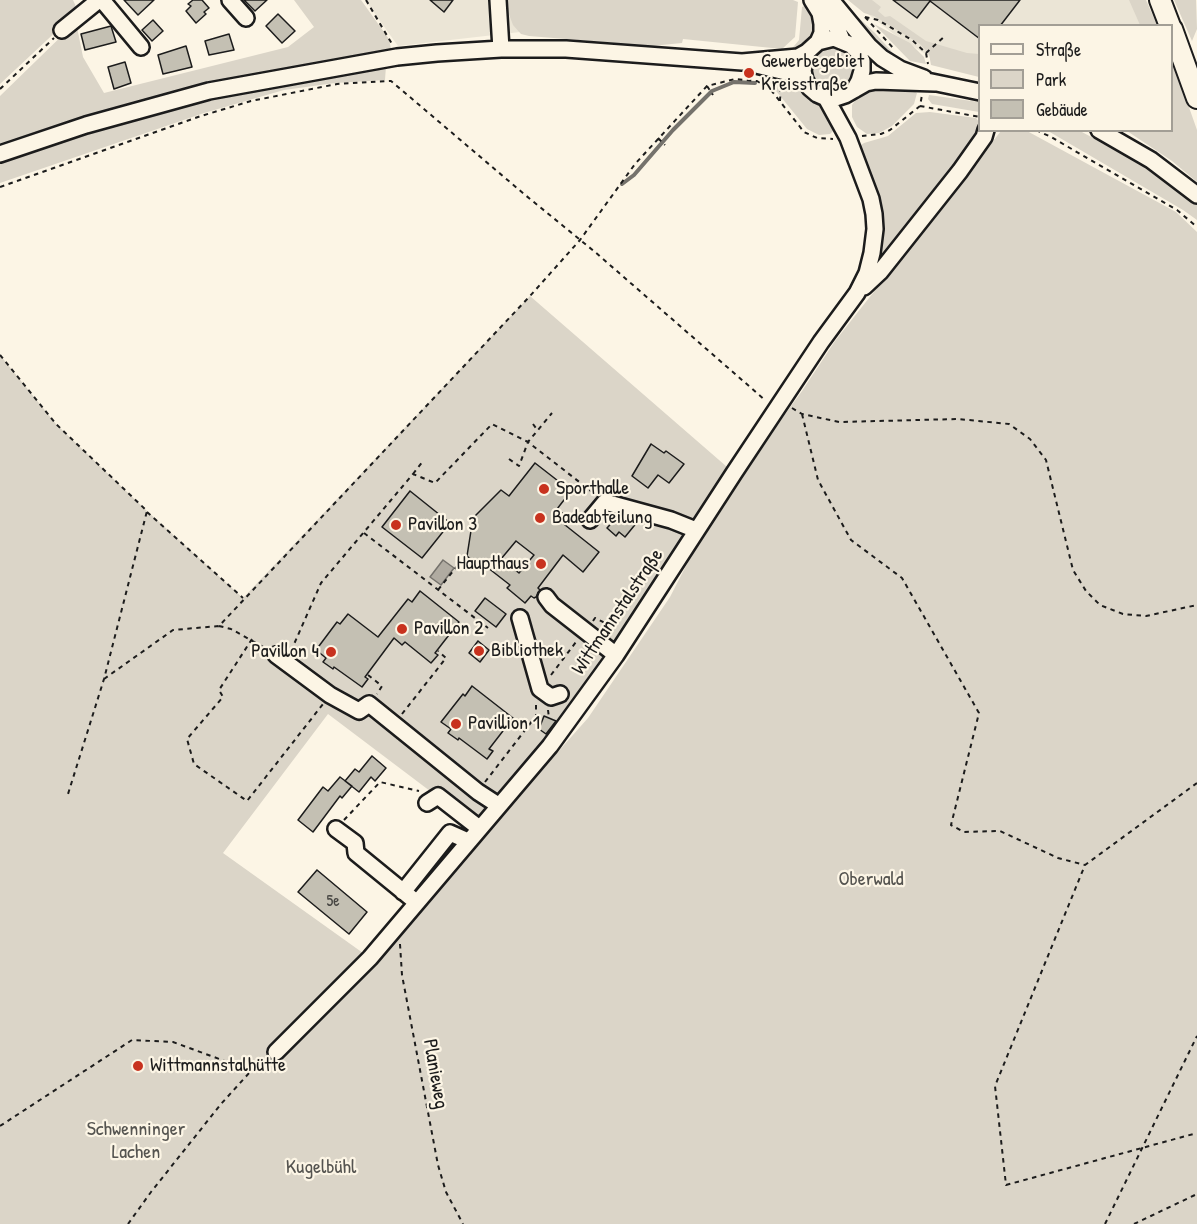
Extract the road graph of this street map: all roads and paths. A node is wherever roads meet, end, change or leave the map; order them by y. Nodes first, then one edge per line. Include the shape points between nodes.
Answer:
1 (101, 0) edge
2 (230, 0) edge
3 (366, 0) edge
4 (498, 0) edge
5 (812, 0) edge
6 (824, 0) edge
7 (831, 0) edge
8 (1160, 0) edge
9 (246, 18) dead end
10 (1170, 24) edge
11 (62, 30) joint
12 (1173, 32) edge
13 (945, 36) dead end
14 (842, 40) junction
15 (141, 47) dead end
16 (813, 47) junction
17 (501, 49) junction
18 (895, 50) dead end
19 (926, 53) junction
20 (397, 57) junction
21 (862, 61) junction
22 (742, 62) junction
23 (928, 64) dead end
24 (924, 67) dead end
25 (781, 77) dead end
26 (805, 80) junction
27 (391, 81) junction
28 (931, 81) junction
29 (707, 86) junction
30 (0, 89) edge
31 (849, 92) junction
32 (978, 92) edge
33 (713, 96) dead end
34 (826, 98) junction
35 (1197, 98) edge
36 (780, 102) junction
37 (920, 106) junction
38 (978, 117) edge
39 (985, 132) edge
40 (1040, 132) edge
41 (1102, 132) edge
42 (657, 138) junction
43 (848, 138) junction
44 (665, 145) dead end
45 (0, 154) edge
46 (0, 187) edge
47 (1197, 195) edge
48 (1197, 227) edge
49 (580, 240) junction
50 (857, 293) junction
51 (0, 356) edge
52 (779, 406) junction
53 (552, 413) dead end
54 (802, 414) junction
55 (533, 424) dead end
56 (538, 431) junction
57 (528, 442) junction
58 (509, 459) dead end
59 (423, 461) dead end
60 (413, 474) junction
61 (605, 502) junction
62 (147, 512) junction
63 (590, 520) dead end
64 (696, 530) junction
65 (364, 533) junction
66 (466, 555) dead end
67 (438, 590) junction
68 (546, 597) dead end
69 (243, 598) junction
70 (1197, 605) edge
71 (520, 618) dead end
72 (219, 626) junction
73 (488, 628) dead end
74 (585, 631) junction
75 (252, 639) junction
76 (438, 651) dead end
77 (616, 655) junction
78 (281, 659) junction
79 (368, 675) dead end
80 (104, 679) junction
81 (540, 689) junction
82 (560, 694) dead end
83 (330, 695) junction
84 (369, 704) junction
85 (394, 724) junction
86 (1197, 783) edge
87 (478, 792) junction
88 (68, 794) dead end
89 (432, 800) joint
90 (498, 806) junction
91 (479, 828) junction
92 (336, 829) joint
93 (468, 841) junction
94 (1084, 865) junction
95 (403, 892) junction
96 (416, 902) junction
97 (399, 923) junction
98 (1197, 1036) edge
99 (276, 1052) joint
100 (250, 1072) junction
101 (0, 1126) edge
102 (1197, 1132) edge
103 (1142, 1148) junction
104 (1197, 1194) edge
105 (128, 1224) edge
106 (463, 1224) edge
107 (1105, 1224) edge
108 (1134, 1224) edge

1 - 11 street
1 - 15 street
2 - 9 street
3 - 20 path
4 - 17 street
5 - 16 street via 822,24 822,33
6 - 14 street
7 - 28 street via 882,58
8 - 10 main road
11 - 30 path
12 - 35 main road
13 - 19 path
14 - 16 street via 825,39
14 - 21 street via 858,52
16 - 22 street via 798,57
16 - 26 street via 802,71
17 - 20 street
17 - 22 street via 566,49
18 - 19 path via 865,17 878,20 912,40
19 - 23 path
20 - 27 path
20 - 45 street via 209,91
21 - 28 street via 890,76
21 - 31 street via 862,72
22 - 26 street
24 - 28 path
25 - 36 path
26 - 34 street
27 - 46 path via 337,84 251,101
27 - 49 path
28 - 31 street via 876,81
28 - 32 street
28 - 37 path
29 - 33 path
29 - 36 path via 735,79 757,81
29 - 42 path
31 - 34 street
31 - 43 street, Wittmannstalstraße
34 - 43 street, Wittmannstalstraße
36 - 43 path via 810,136
37 - 38 path
37 - 43 path via 881,134
39 - 50 street via 880,272
40 - 48 path via 1177,210
41 - 47 street via 1151,160
42 - 44 path
42 - 49 path
43 - 50 street, Wittmannstalstraße via 871,199 875,228 867,273
49 - 52 path
49 - 69 path
50 - 52 street, Wittmannstalstraße
51 - 62 path via 56,424
52 - 54 path
52 - 64 street, Wittmannstalstraße
53 - 56 path
54 - 70 path via 839,422 958,419 1009,424 1030,439 1046,460 1073,570 1100,605 1123,614 1146,616
54 - 94 path via 818,480 851,540 902,578 979,713 951,825 964,832 1000,831 1058,858
55 - 56 path
56 - 57 path
57 - 58 path via 519,466
57 - 60 path via 492,424 435,483
57 - 61 path
59 - 60 path
60 - 65 path
61 - 63 street
61 - 64 street via 673,514
62 - 69 path
62 - 80 path
64 - 77 street, Wittmannstalstraße
65 - 67 path
65 - 78 path via 321,583
66 - 67 path
67 - 73 path
68 - 74 street
69 - 72 path
71 - 81 street
72 - 75 path
72 - 80 path via 173,630
74 - 77 street
74 - 81 path
75 - 78 path
75 - 83 path via 219,690 223,697 187,739 194,764 247,801
76 - 85 path via 446,658
77 - 90 street, Wittmannstalstraße via 550,746
78 - 83 street
79 - 84 path via 382,686
80 - 88 path
81 - 82 street via 551,697
81 - 87 path via 536,695 536,716
83 - 84 street via 359,711
84 - 85 street
85 - 87 street
86 - 94 path
87 - 90 street
89 - 91 street
89 - 92 path via 380,782
90 - 91 street, Wittmannstalstraße
91 - 93 street, Wittmannstalstraße
92 - 95 street via 355,843 356,854
93 - 95 street via 450,833
93 - 96 street, Wittmannstalstraße
94 - 103 path via 995,1086 1006,1185
95 - 96 street
96 - 97 street, Wittmannstalstraße
97 - 99 street, Wittmannstalstraße via 347,983
97 - 106 path, Planieweg via 402,975 438,1165 446,1192
98 - 103 path
99 - 100 path
100 - 101 path via 173,1042 132,1040
100 - 105 path via 186,1146
102 - 103 path
103 - 107 path
104 - 108 path

